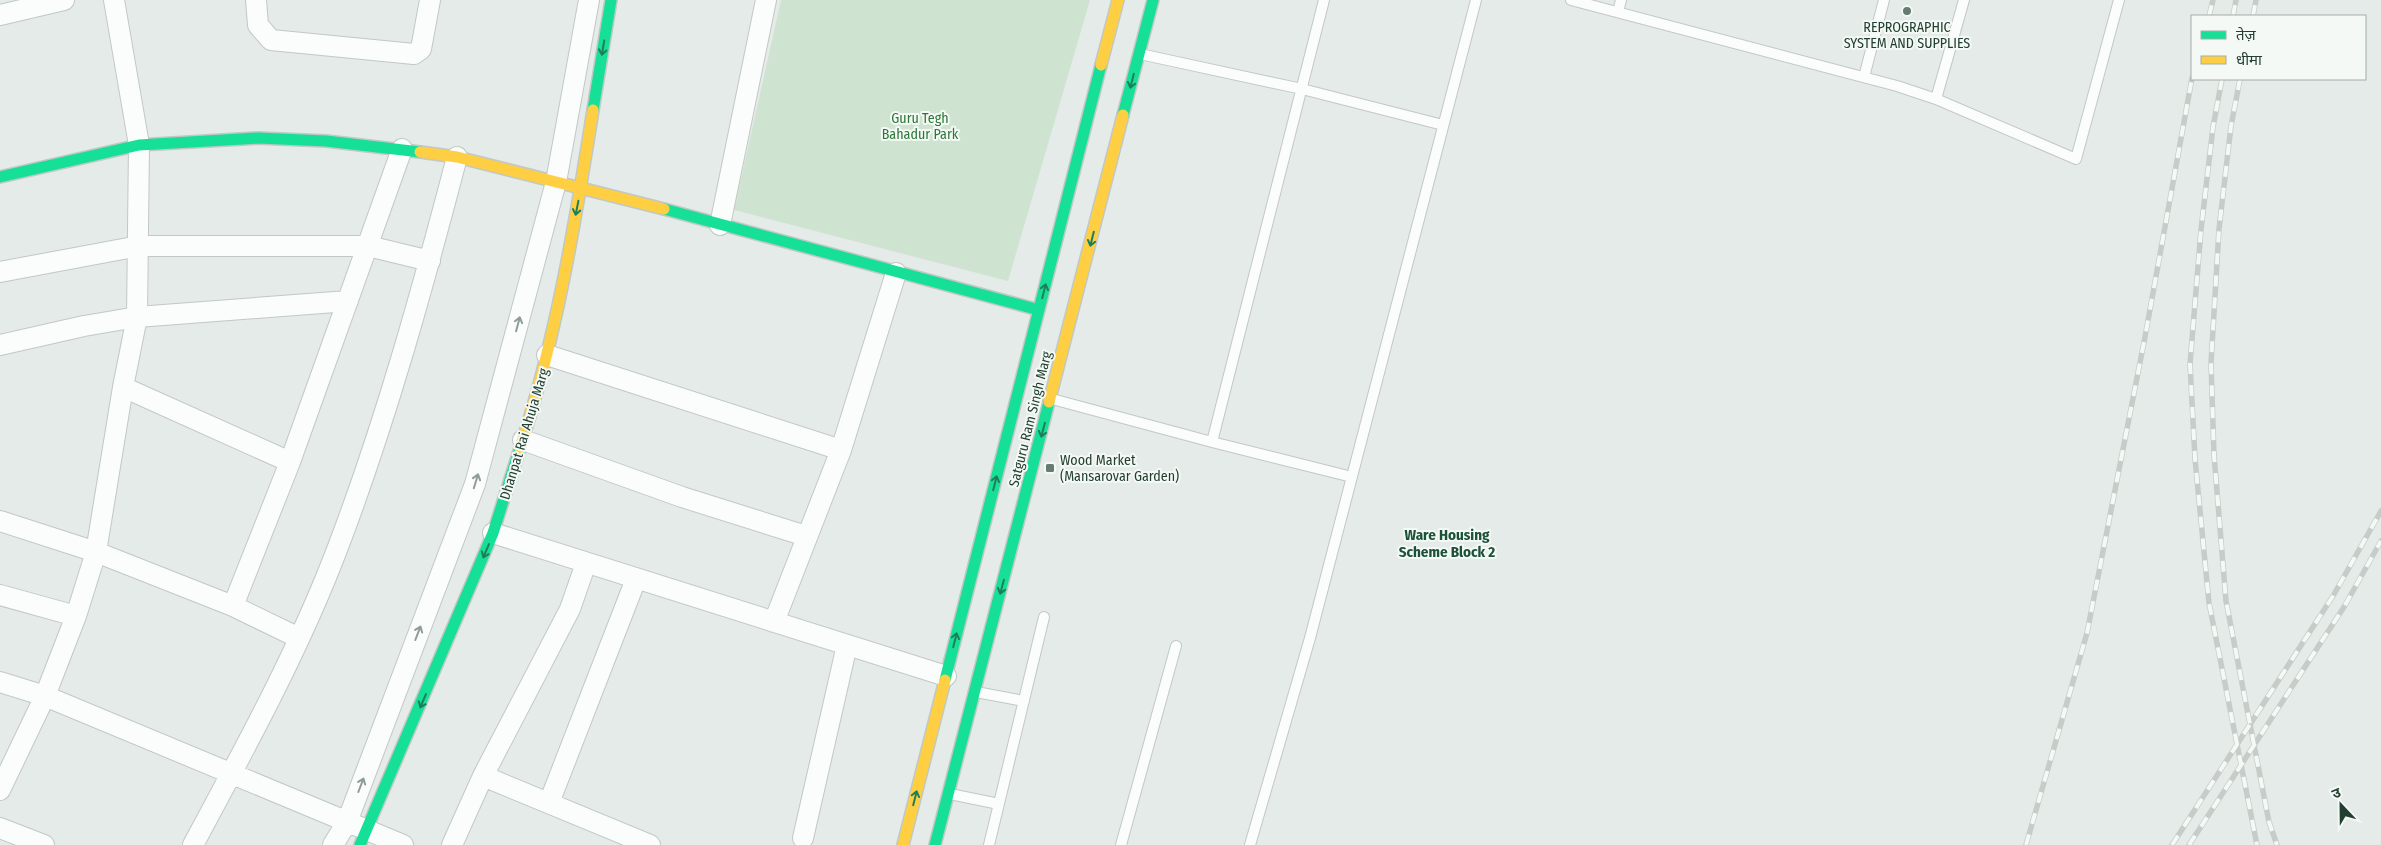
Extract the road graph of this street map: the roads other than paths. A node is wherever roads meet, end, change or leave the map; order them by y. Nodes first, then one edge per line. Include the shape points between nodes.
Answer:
1 (64, 0) edge
2 (114, 0) edge
3 (256, 0) edge
4 (430, 0) edge
5 (589, 0) edge
6 (611, 0) edge
7 (766, 0) edge
8 (1118, 0) edge
9 (1153, 0) edge
10 (1324, 0) edge
11 (1476, 0) edge
12 (1571, 0) edge
13 (1621, 0) edge
14 (1884, 0) edge
15 (1964, 0) edge
16 (2119, 0) edge
17 (1618, 12) junction
18 (0, 15) edge
19 (1139, 53) junction
20 (1864, 77) junction
21 (1302, 89) junction
22 (1936, 99) junction
23 (1443, 125) junction
24 (139, 145) junction
25 (402, 150) junction
26 (457, 157) junction
27 (0, 178) edge
28 (556, 182) junction
29 (581, 188) junction
30 (720, 225) junction
31 (139, 246) junction
32 (368, 246) junction
33 (430, 261) junction
34 (0, 272) edge
35 (896, 274) junction
36 (348, 301) junction
37 (1039, 310) junction
38 (138, 318) junction
39 (0, 345) edge
40 (547, 355) junction
41 (123, 388) junction
42 (1051, 399) junction
43 (522, 440) junction
44 (1212, 442) junction
45 (841, 450) junction
46 (290, 462) junction
47 (1352, 477) junction
48 (0, 521) edge
49 (493, 533) junction
50 (806, 536) junction
51 (96, 552) junction
52 (586, 563) junction
53 (636, 579) junction
54 (0, 595) edge
55 (233, 606) junction
56 (76, 616) junction
57 (1044, 617) dead end
58 (774, 622) junction
59 (299, 638) junction
60 (847, 645) junction
61 (1176, 646) dead end
62 (946, 676) junction
63 (0, 682) edge
64 (975, 692) junction
65 (45, 696) junction
66 (1024, 702) junction
67 (231, 774) junction
68 (483, 776) junction
69 (0, 790) edge
70 (949, 794) junction
71 (549, 803) junction
72 (999, 804) junction
73 (347, 822) junction
74 (0, 828) edge
75 (364, 838) edge
76 (803, 838) dead end
77 (44, 845) edge
78 (193, 845) edge
79 (333, 845) edge
80 (403, 845) edge
81 (452, 845) edge
82 (650, 845) edge
83 (903, 845) edge
84 (935, 845) edge
85 (989, 845) edge
86 (1121, 845) edge
87 (1250, 845) edge

1 - 18 street
2 - 24 street
3 - 4 street via 258,25 271,40 414,54 421,49
5 - 28 street
6 -> 29 street, Dhanpat Rai Ahuja Marg
7 - 30 street
37 -> 8 street, Satguru Ram Singh Marg
9 - 19 street, Satguru Ram Singh Marg
10 - 21 lane
11 - 23 lane
12 - 17 lane
13 - 17 lane
14 - 20 lane
15 - 22 lane
16 - 22 lane via 2076,159
17 - 20 lane
19 - 21 lane
19 -> 42 street, Satguru Ram Singh Marg
20 - 22 lane
21 - 23 lane
21 - 44 lane
23 - 47 lane
24 - 25 street via 258,138 326,141
24 - 27 street
24 - 31 street
25 - 26 street
25 - 32 street
26 - 28 street
26 - 33 street
28 - 29 street
73 -> 28 street via 475,484
29 - 30 street
29 -> 40 street, Dhanpat Rai Ahuja Marg
30 - 35 street
31 - 32 street
31 - 34 street
31 - 38 street
32 - 33 street
32 - 36 street
33 - 59 street via 338,547
35 - 37 street
35 - 45 street
36 - 38 street
36 - 46 street
62 -> 37 street, Satguru Ram Singh Marg
38 - 39 street via 84,326
38 - 41 street
40 - 43 street, Dhanpat Rai Ahuja Marg
40 - 45 street
41 - 46 street
41 - 51 street
42 - 44 lane
42 -> 64 street, Satguru Ram Singh Marg
43 - 49 street, Dhanpat Rai Ahuja Marg
43 - 50 street via 682,497
44 - 47 lane
45 - 50 street
46 - 55 street
47 - 87 lane via 1310,638
48 - 51 street
49 - 52 street
49 -> 75 street, Dhanpat Rai Ahuja Marg
50 - 58 street
51 - 55 street
51 - 56 street
52 - 53 street
52 - 68 street via 570,609
53 - 58 street
53 - 71 street
54 - 56 street
55 - 59 street
56 - 65 street
57 - 66 lane
58 - 60 street
59 - 67 street
60 - 62 street
60 - 76 street
61 - 86 lane
83 -> 62 street, Satguru Ram Singh Marg
63 - 65 street
64 - 66 lane
64 - 70 street, Satguru Ram Singh Marg
65 - 67 street
65 - 69 street
66 - 72 lane
67 - 73 street
67 - 78 street
68 - 71 street
68 - 81 street
70 - 72 lane
70 - 84 street, Satguru Ram Singh Marg
71 - 82 street
72 - 85 lane
73 - 75 street
73 - 79 street
74 - 77 street
75 - 80 street

